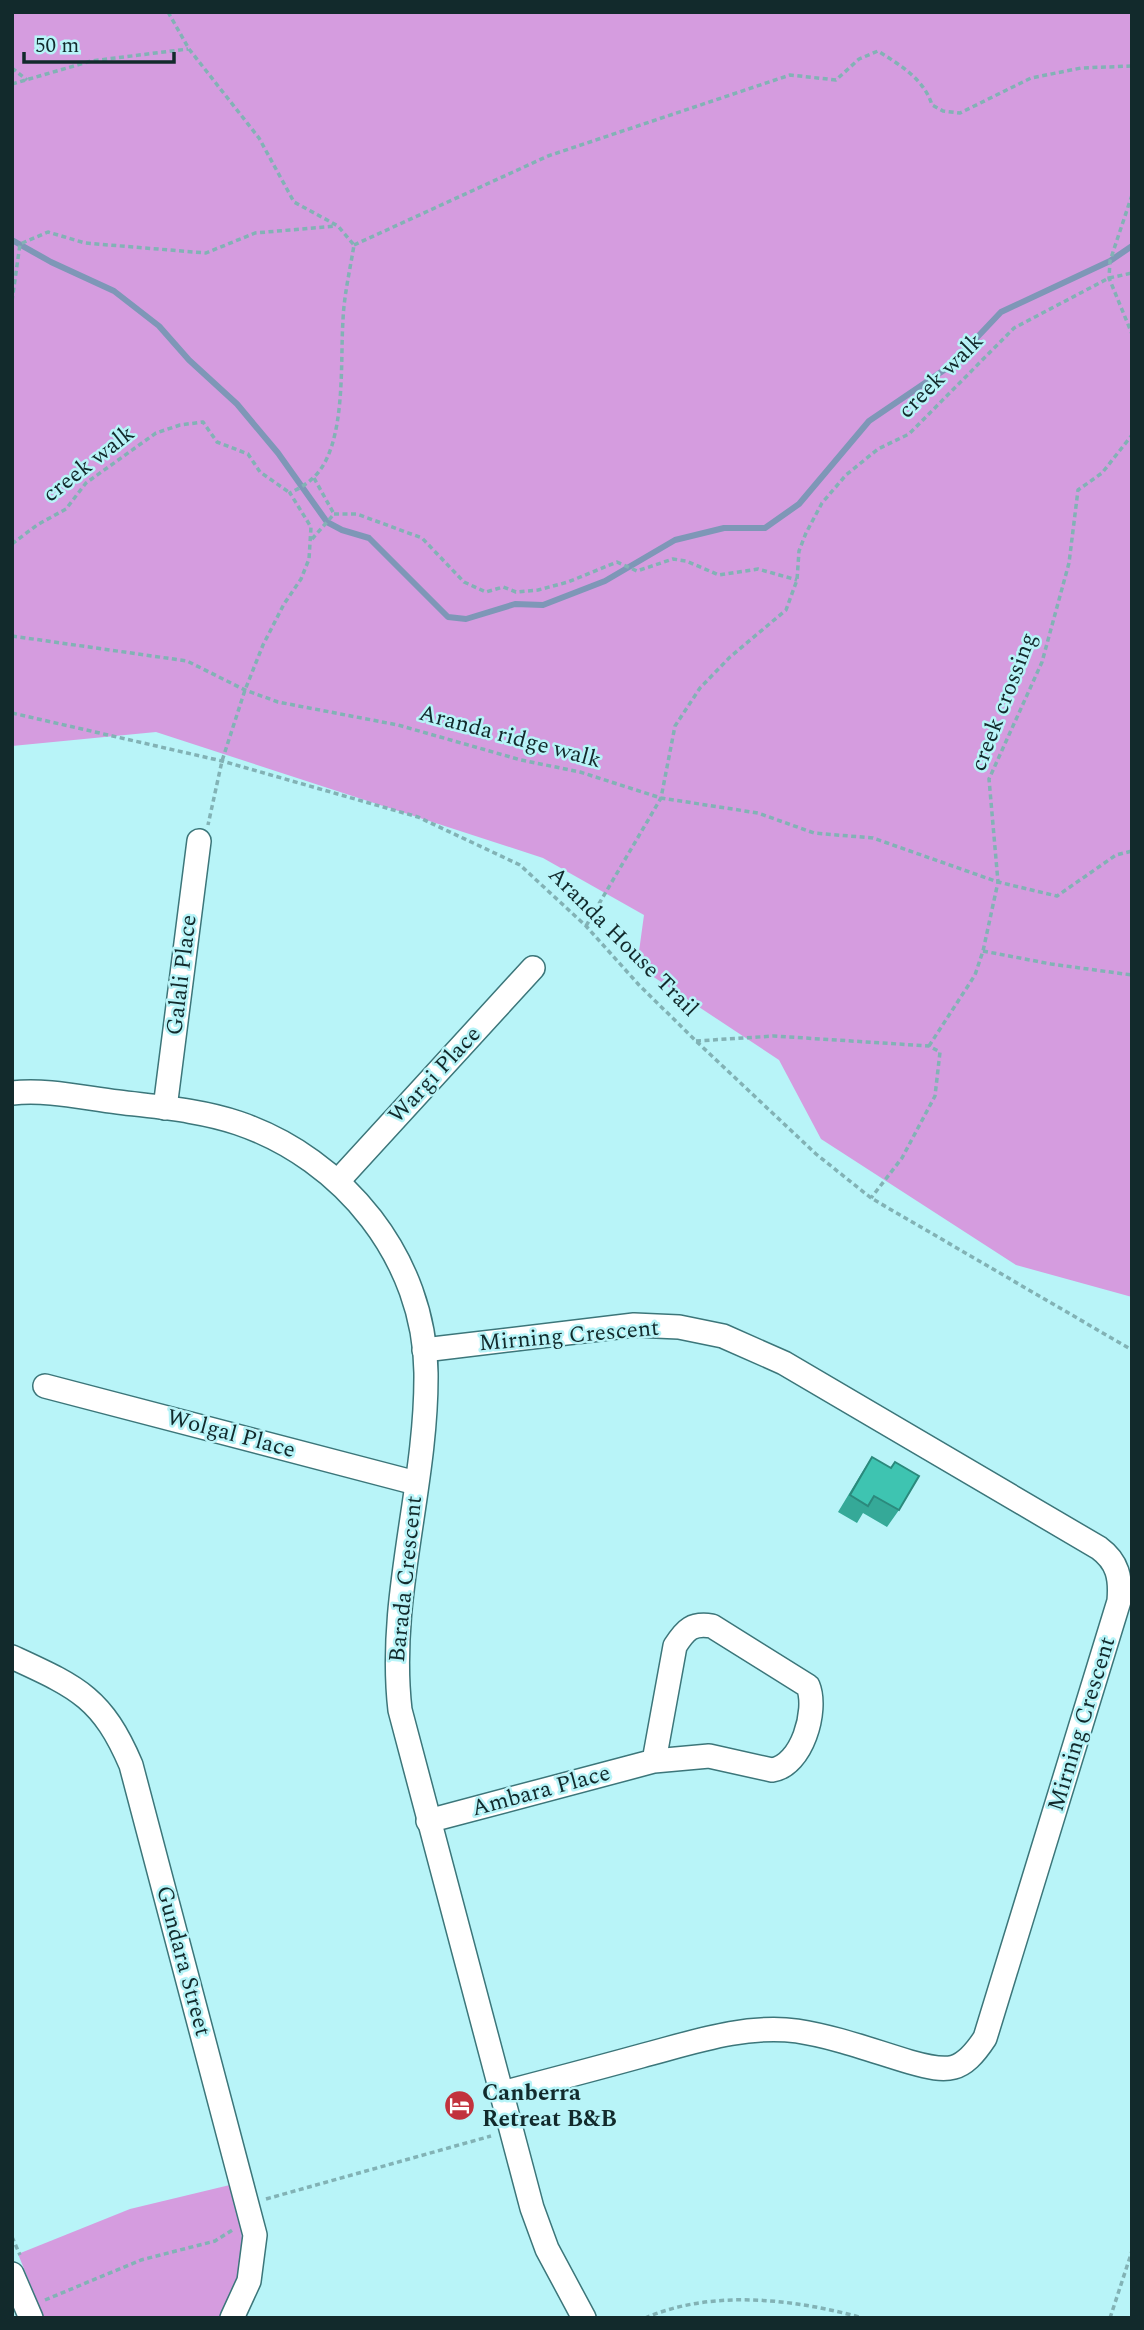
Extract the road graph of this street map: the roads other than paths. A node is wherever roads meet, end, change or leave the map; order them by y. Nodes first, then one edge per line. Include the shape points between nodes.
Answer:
1 (200, 841) road end
2 (533, 968) dead end
3 (12, 1093) edge
4 (164, 1108) junction
5 (338, 1181) junction
6 (424, 1350) junction
7 (45, 1386) dead end
8 (416, 1483) junction
9 (12, 1657) edge
10 (654, 1761) junction
11 (428, 1821) junction
12 (502, 2094) junction
13 (12, 2274) edge
14 (29, 2313) edge
15 (232, 2318) edge
16 (584, 2318) edge

1 - 4 street, Galali Place
2 - 5 street, Wargi Place
3 - 4 street, Barada Crescent
4 - 5 street, Barada Crescent via 257,1130 299,1152
5 - 6 street, Barada Crescent via 370,1214 396,1254 414,1300
6 - 8 street, Barada Crescent via 424,1419
6 - 12 street, Mirning Crescent via 634,1325 679,1327 734,1339 785,1363 1099,1548 1114,1563 1121,1585 985,2038 973,2057 941,2071 795,2031 753,2030
7 - 8 street, Wolgal Place
8 - 11 street, Barada Crescent via 395,1668 400,1710
9 - 15 street, Gundara Street via 70,1683 96,1704 117,1732 131,1765 248,2204 255,2251 250,2281
10 - 10 street, Ambara Place via 675,1646 685,1630 697,1624 712,1626 808,1686 811,1708 798,1751 780,1769 709,1756
10 - 11 street, Ambara Place
11 - 12 street, Barada Crescent
12 - 16 street, Barada Crescent via 547,2249
13 - 14 street

